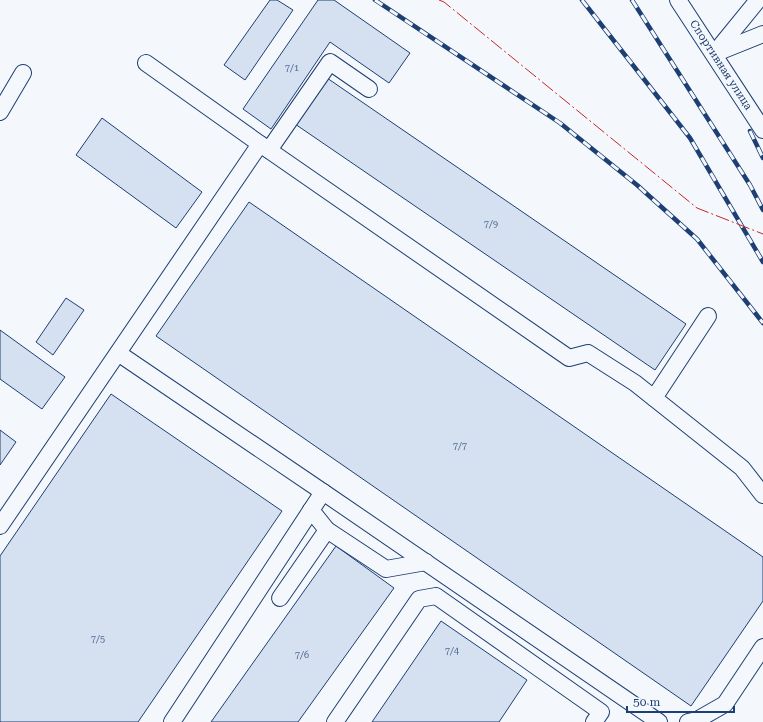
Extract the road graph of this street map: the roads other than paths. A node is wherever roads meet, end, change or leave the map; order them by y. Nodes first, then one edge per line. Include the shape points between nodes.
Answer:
1 (678, 0) edge
2 (758, 0) edge
3 (763, 34) edge
4 (714, 54) junction
5 (146, 63) dead end
6 (23, 73) dead end
7 (369, 89) dead end
8 (0, 112) edge
9 (763, 130) edge
10 (265, 147) junction
11 (708, 316) dead end
12 (118, 353) junction
13 (654, 398) junction
14 (323, 492) junction
15 (763, 495) edge
16 (311, 510) junction
17 (0, 526) edge
18 (328, 530) junction
19 (426, 562) junction
20 (280, 598) dead end
21 (763, 647) edge
22 (172, 722) edge
23 (335, 722) edge
24 (594, 722) edge
25 (660, 722) edge
26 (688, 722) edge

1 - 4 street, Спортивная улица
2 - 4 street
3 - 4 street
4 - 9 street, Спортивная улица
5 - 10 street
6 - 8 street
7 - 10 street via 330,62
10 - 12 street
10 - 13 street via 569,358 588,353
11 - 13 street
12 - 14 street
12 - 17 street
13 - 15 street via 742,468
14 - 16 street
14 - 19 street
16 - 18 street
16 - 22 street
18 - 19 street via 386,569
18 - 20 street
19 - 25 street
21 - 26 street via 725,704 697,720
23 - 24 street via 419,599 436,596 600,712

